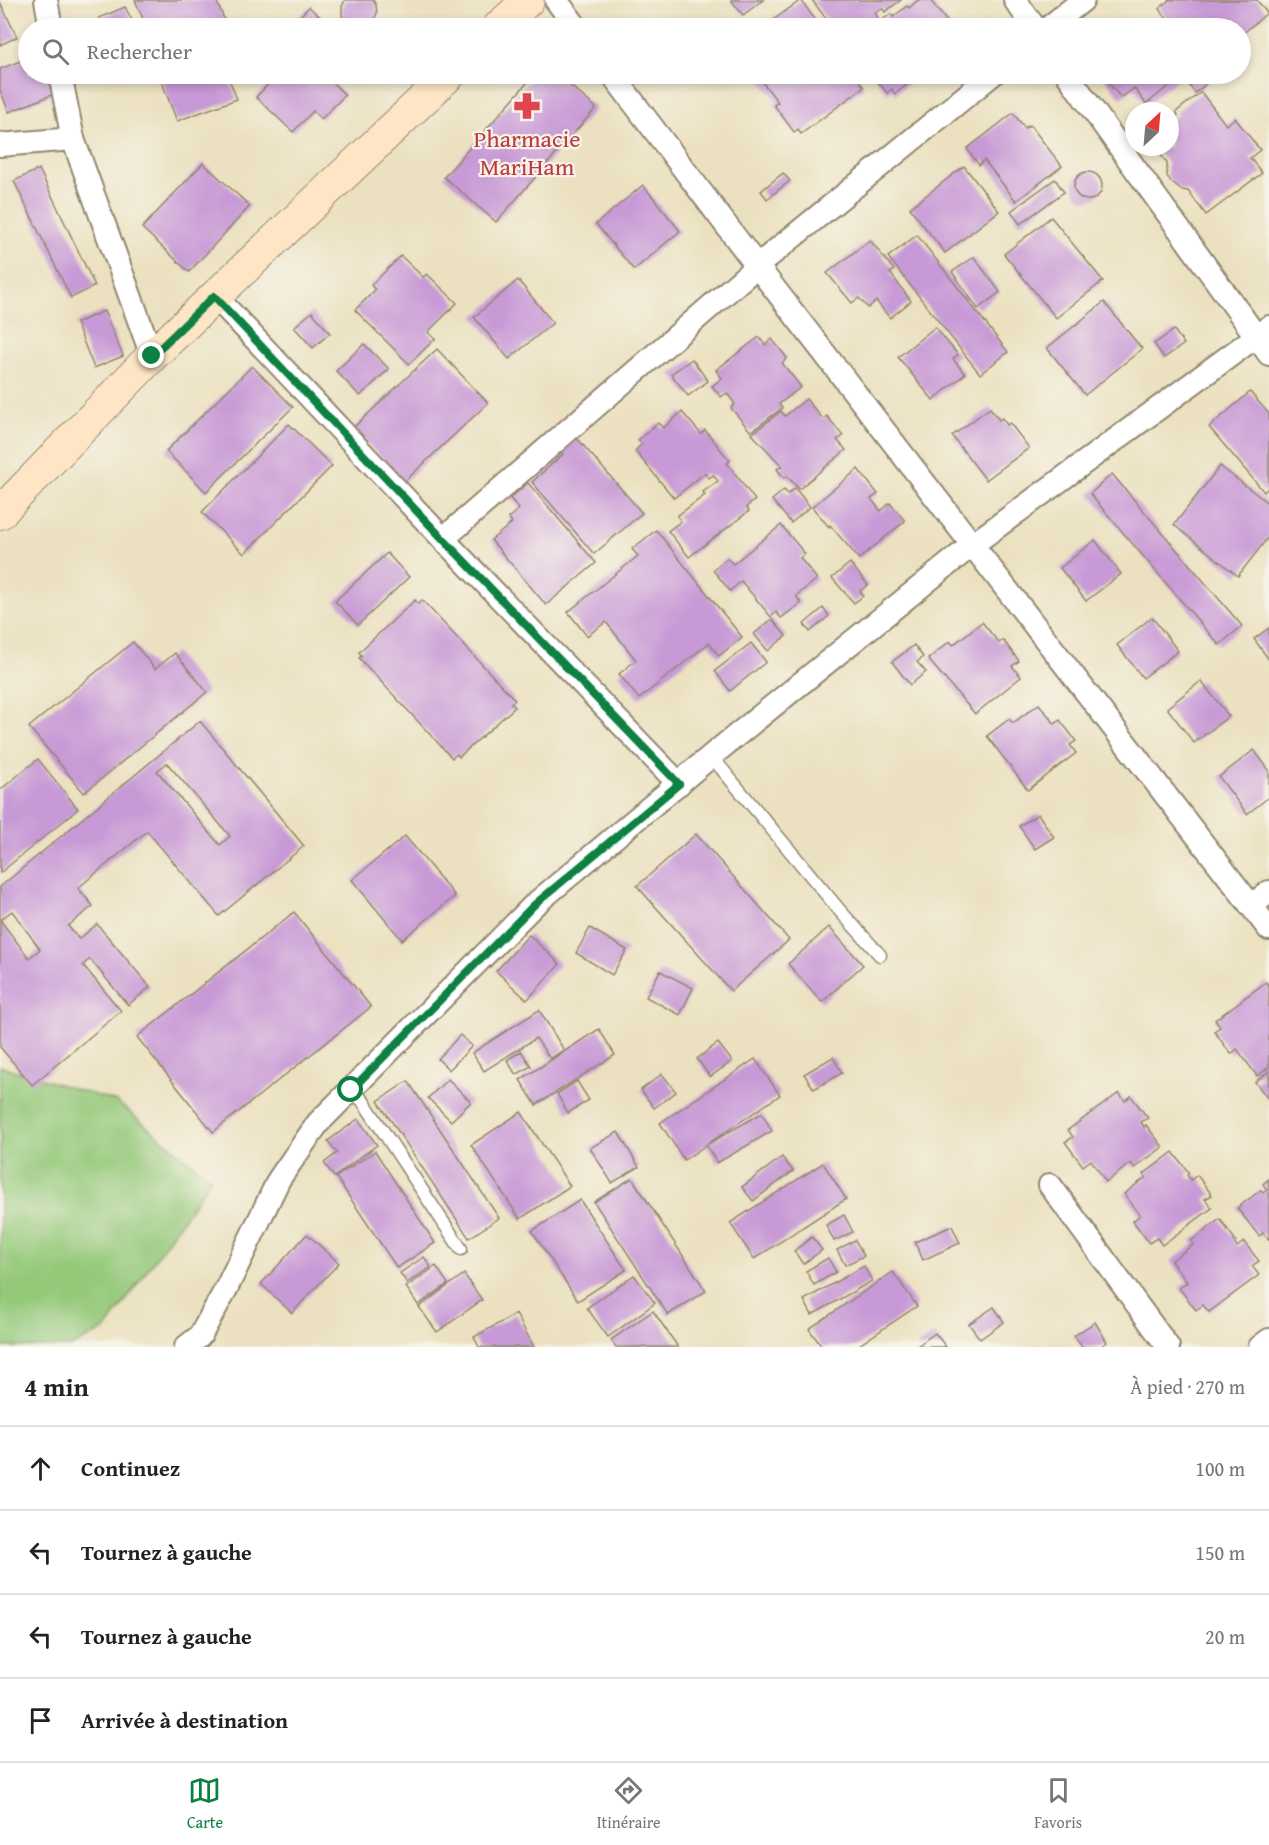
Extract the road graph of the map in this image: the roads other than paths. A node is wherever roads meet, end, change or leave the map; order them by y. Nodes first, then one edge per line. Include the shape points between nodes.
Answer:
1 (46, 0) edge
2 (528, 0) edge
3 (556, 0) edge
4 (1015, 0) edge
5 (1083, 0) edge
6 (49, 18) edge
7 (509, 18) edge
8 (570, 18) edge
9 (1028, 18) edge
10 (1060, 18) edge
11 (62, 84) edge
12 (439, 84) edge
13 (620, 84) edge
14 (981, 84) edge
15 (1075, 84) edge
16 (73, 139) junction
17 (0, 145) edge
18 (757, 266) junction
19 (214, 296) junction
20 (1262, 331) edge
21 (1269, 354) edge
22 (152, 356) junction
23 (0, 513) edge
24 (443, 539) junction
25 (972, 545) junction
26 (711, 756) junction
27 (679, 784) junction
28 (1269, 892) edge
29 (1251, 906) junction
30 (1269, 929) edge
31 (880, 955) dead end
32 (351, 1090) junction
33 (1050, 1185) dead end
34 (461, 1249) dead end
35 (1269, 1340) edge
36 (186, 1347) edge
37 (1167, 1347) edge
38 (1260, 1347) edge

1 - 6 street
2 - 7 street
3 - 8 street
4 - 9 street
5 - 10 street
11 - 16 street
12 - 19 street
13 - 18 street
14 - 18 street
15 - 20 street
16 - 17 street
16 - 22 street
18 - 24 street
18 - 25 street
19 - 22 street
19 - 24 street
20 - 21 street
20 - 25 street
22 - 23 street
24 - 27 street
25 - 26 street
25 - 29 street
26 - 27 street
26 - 31 lane
27 - 32 street via 534,905
28 - 29 street
29 - 30 street
32 - 34 lane via 363,1101
32 - 36 street via 318,1123 279,1179 200,1336
33 - 37 street
35 - 38 street

